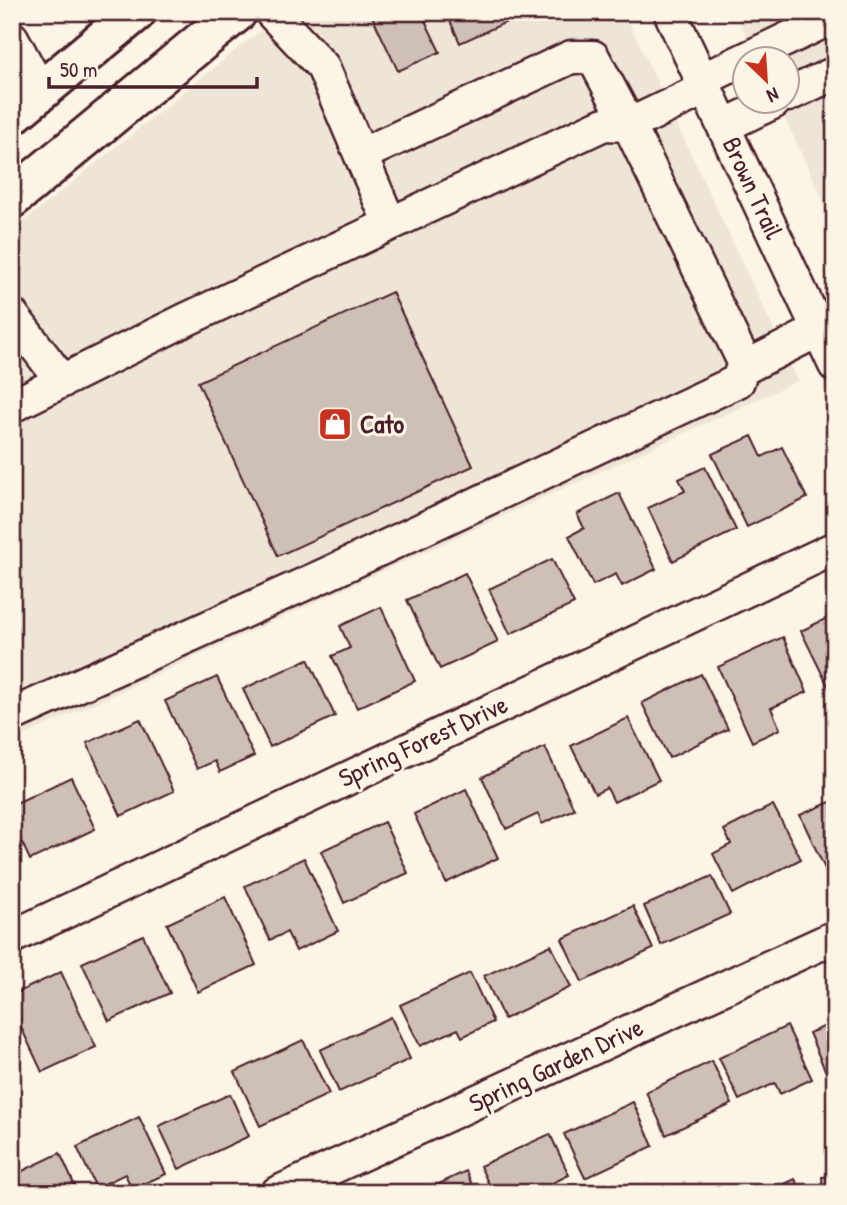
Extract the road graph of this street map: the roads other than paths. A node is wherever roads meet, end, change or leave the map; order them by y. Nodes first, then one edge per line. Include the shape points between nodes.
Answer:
1 (136, 12) edge
2 (237, 12) edge
3 (271, 12) edge
4 (670, 12) edge
5 (835, 16) edge
6 (12, 38) edge
7 (835, 73) edge
8 (704, 84) junction
9 (802, 88) edge
10 (26, 104) edge
11 (743, 116) edge
12 (629, 125) junction
13 (723, 125) junction
14 (361, 155) junction
15 (12, 198) edge
16 (390, 224) junction
17 (12, 314) edge
18 (826, 325) edge
19 (835, 365) edge
20 (742, 369) junction
21 (62, 381) junction
22 (12, 405) edge
23 (835, 548) edge
24 (12, 715) edge
25 (12, 937) edge
26 (835, 937) edge
27 (277, 1193) edge

1 - 10 main road
2 - 15 main road
3 - 14 street via 323,67
4 - 8 street, Brown Trail
5 - 8 street
6 - 10 street
7 - 9 street
8 - 12 street
8 - 13 street, Brown Trail
11 - 13 street
12 - 14 street via 593,57 571,57
12 - 16 street via 604,124
12 - 20 street via 744,362
13 - 18 street, Brown Trail
14 - 16 street
16 - 21 street
17 - 21 street
18 - 19 street, Brown Trail
18 - 20 street
20 - 24 street via 738,381 726,387
21 - 22 street
23 - 25 street, Spring Forest Drive
26 - 27 street, Spring Garden Drive

